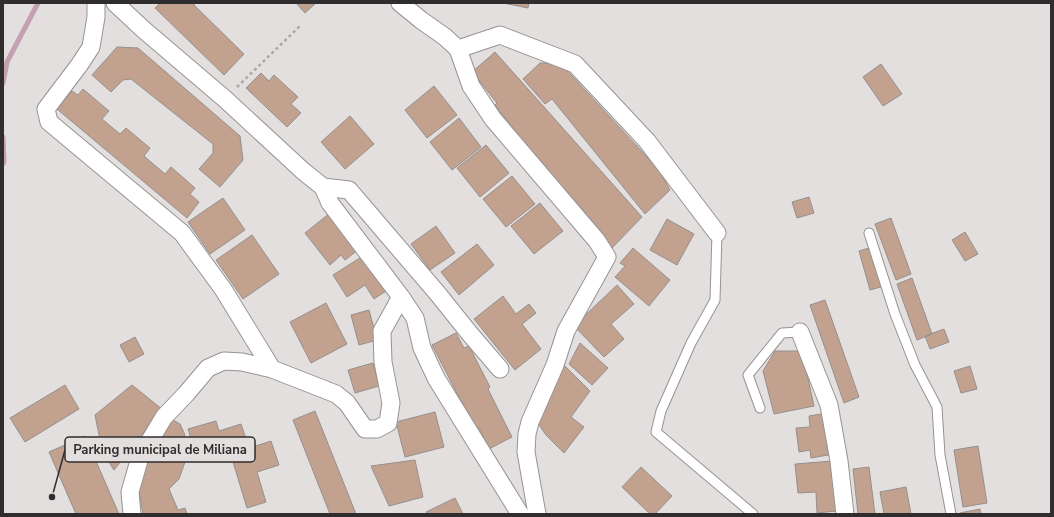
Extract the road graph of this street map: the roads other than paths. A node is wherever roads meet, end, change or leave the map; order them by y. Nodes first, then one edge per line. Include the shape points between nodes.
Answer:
1 (96, 3) edge
2 (114, 3) edge
3 (400, 3) edge
4 (458, 49) junction
5 (323, 187) junction
6 (717, 233) joint
7 (869, 233) dead end
8 (401, 297) junction
9 (800, 332) joint
10 (272, 369) junction
11 (500, 369) dead end
12 (760, 408) dead end
13 (132, 514) edge
14 (520, 514) edge
15 (537, 514) edge
16 (753, 514) edge
17 (845, 514) edge
18 (951, 514) edge

1 - 10 street via 91,47 46,109 49,122 182,233 224,289
2 - 5 street
3 - 4 street
4 - 6 street via 500,35 575,64 647,141
4 - 15 street via 471,86 493,119 596,241 606,257 566,331 556,365 530,422 526,452
5 - 8 street via 330,203
5 - 11 street via 349,190
6 - 16 lane via 715,300 691,344 661,411 656,432
7 - 18 lane via 895,314 915,365 937,407 940,455
8 - 10 street via 382,331 391,403 388,423 377,429 365,429 347,403 336,394
8 - 14 street via 415,318 422,348 436,378
9 - 12 lane via 782,333 748,375
9 - 17 street via 829,405
10 - 13 street via 224,361 208,368 164,416 140,457 130,492

